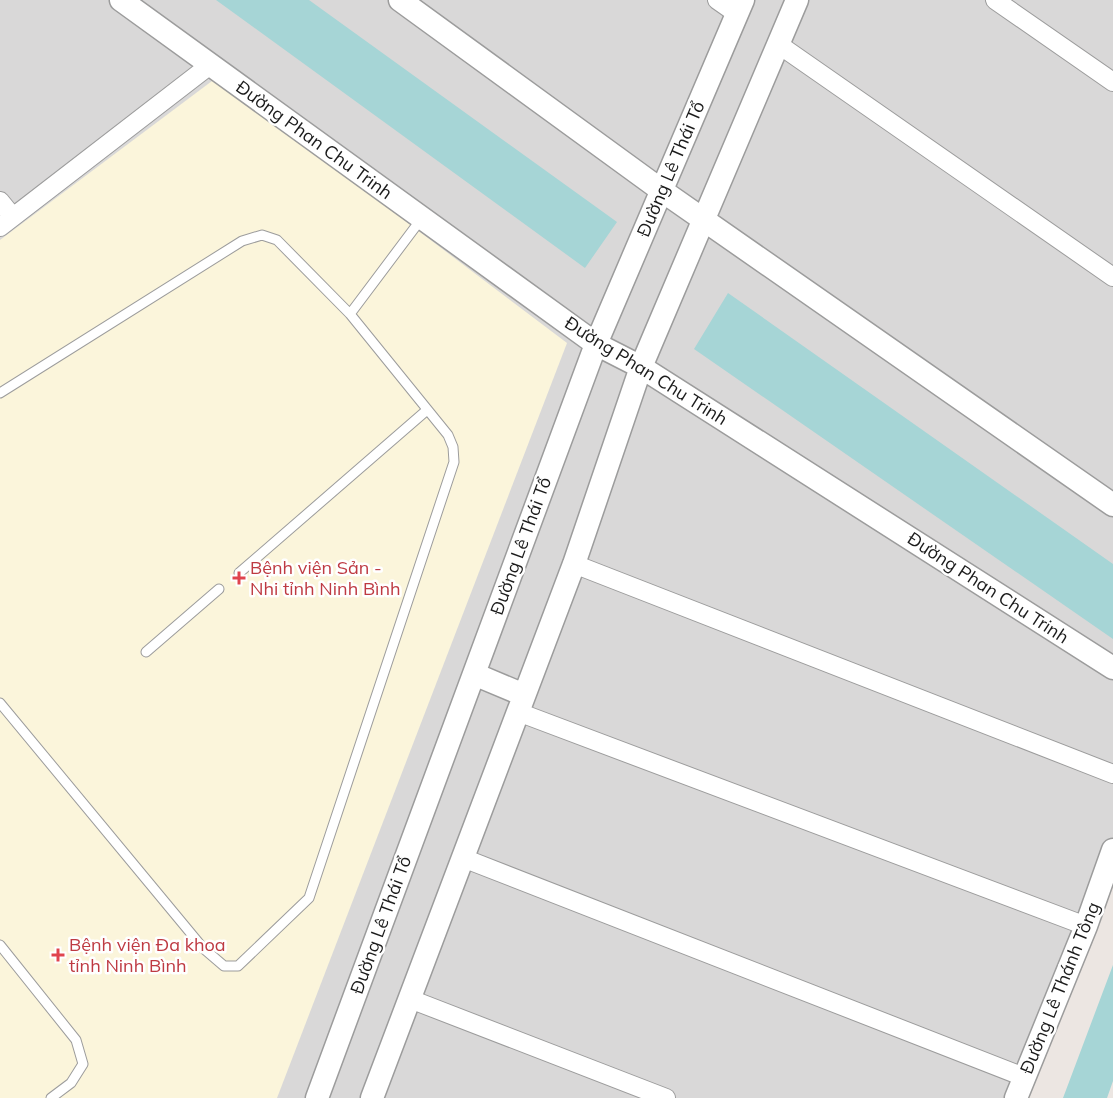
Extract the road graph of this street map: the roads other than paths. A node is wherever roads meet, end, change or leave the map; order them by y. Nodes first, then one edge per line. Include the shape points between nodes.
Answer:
1 (121, 0) edge
2 (400, 0) edge
3 (717, 0) edge
4 (797, 0) edge
5 (996, 0) edge
6 (740, 7) edge
7 (778, 44) junction
8 (210, 65) junction
9 (1113, 82) edge
10 (662, 190) junction
11 (0, 201) edge
12 (422, 218) junction
13 (704, 220) junction
14 (6, 222) edge
15 (1113, 277) edge
16 (350, 314) junction
17 (596, 344) junction
18 (641, 367) junction
19 (0, 393) edge
20 (428, 410) junction
21 (1113, 505) edge
22 (574, 564) junction
23 (239, 573) dead end
24 (219, 589) dead end
25 (146, 652) dead end
26 (1113, 668) edge
27 (474, 674) junction
28 (0, 703) edge
29 (521, 704) junction
30 (1113, 774) edge
31 (1113, 850) edge
32 (463, 858) junction
33 (1086, 926) junction
34 (0, 945) edge
35 (410, 999) junction
36 (1024, 1077) junction
37 (51, 1098) edge
38 (317, 1098) edge
39 (372, 1098) edge
40 (666, 1098) edge
41 (1016, 1098) edge

1 - 8 street, Đường Phan Chu Trinh
2 - 10 street
3 - 6 street
4 - 7 street
5 - 9 street
6 - 10 street, Đường Lê Thái Tổ
7 - 13 street
7 - 15 street
8 - 12 street, Đường Phan Chu Trinh
8 - 14 street
10 - 13 street
10 - 17 street, Đường Lê Thái Tổ
11 - 14 street
12 - 16 lane
12 - 17 street, Đường Phan Chu Trinh
13 - 18 street
13 - 21 street
16 - 19 lane via 277,240 262,235 242,241
16 - 20 lane
17 - 18 street, Đường Phan Chu Trinh
17 - 27 street, Đường Lê Thái Tổ
18 - 22 street
18 - 26 street, Đường Phan Chu Trinh
20 - 23 lane
20 - 28 lane via 448,435 454,462 309,898 238,966 224,966 203,948
22 - 29 street
22 - 30 street
24 - 25 lane
27 - 29 street
27 - 38 street, Đường Lê Thái Tổ
29 - 32 street
29 - 33 street
31 - 33 street, Đường Lê Thánh Tông
32 - 35 street
32 - 36 street
33 - 36 street, Đường Lê Thánh Tông
34 - 37 lane via 76,1040 83,1064 71,1082
35 - 39 street
35 - 40 street
36 - 41 street, Đường Lê Thánh Tông

